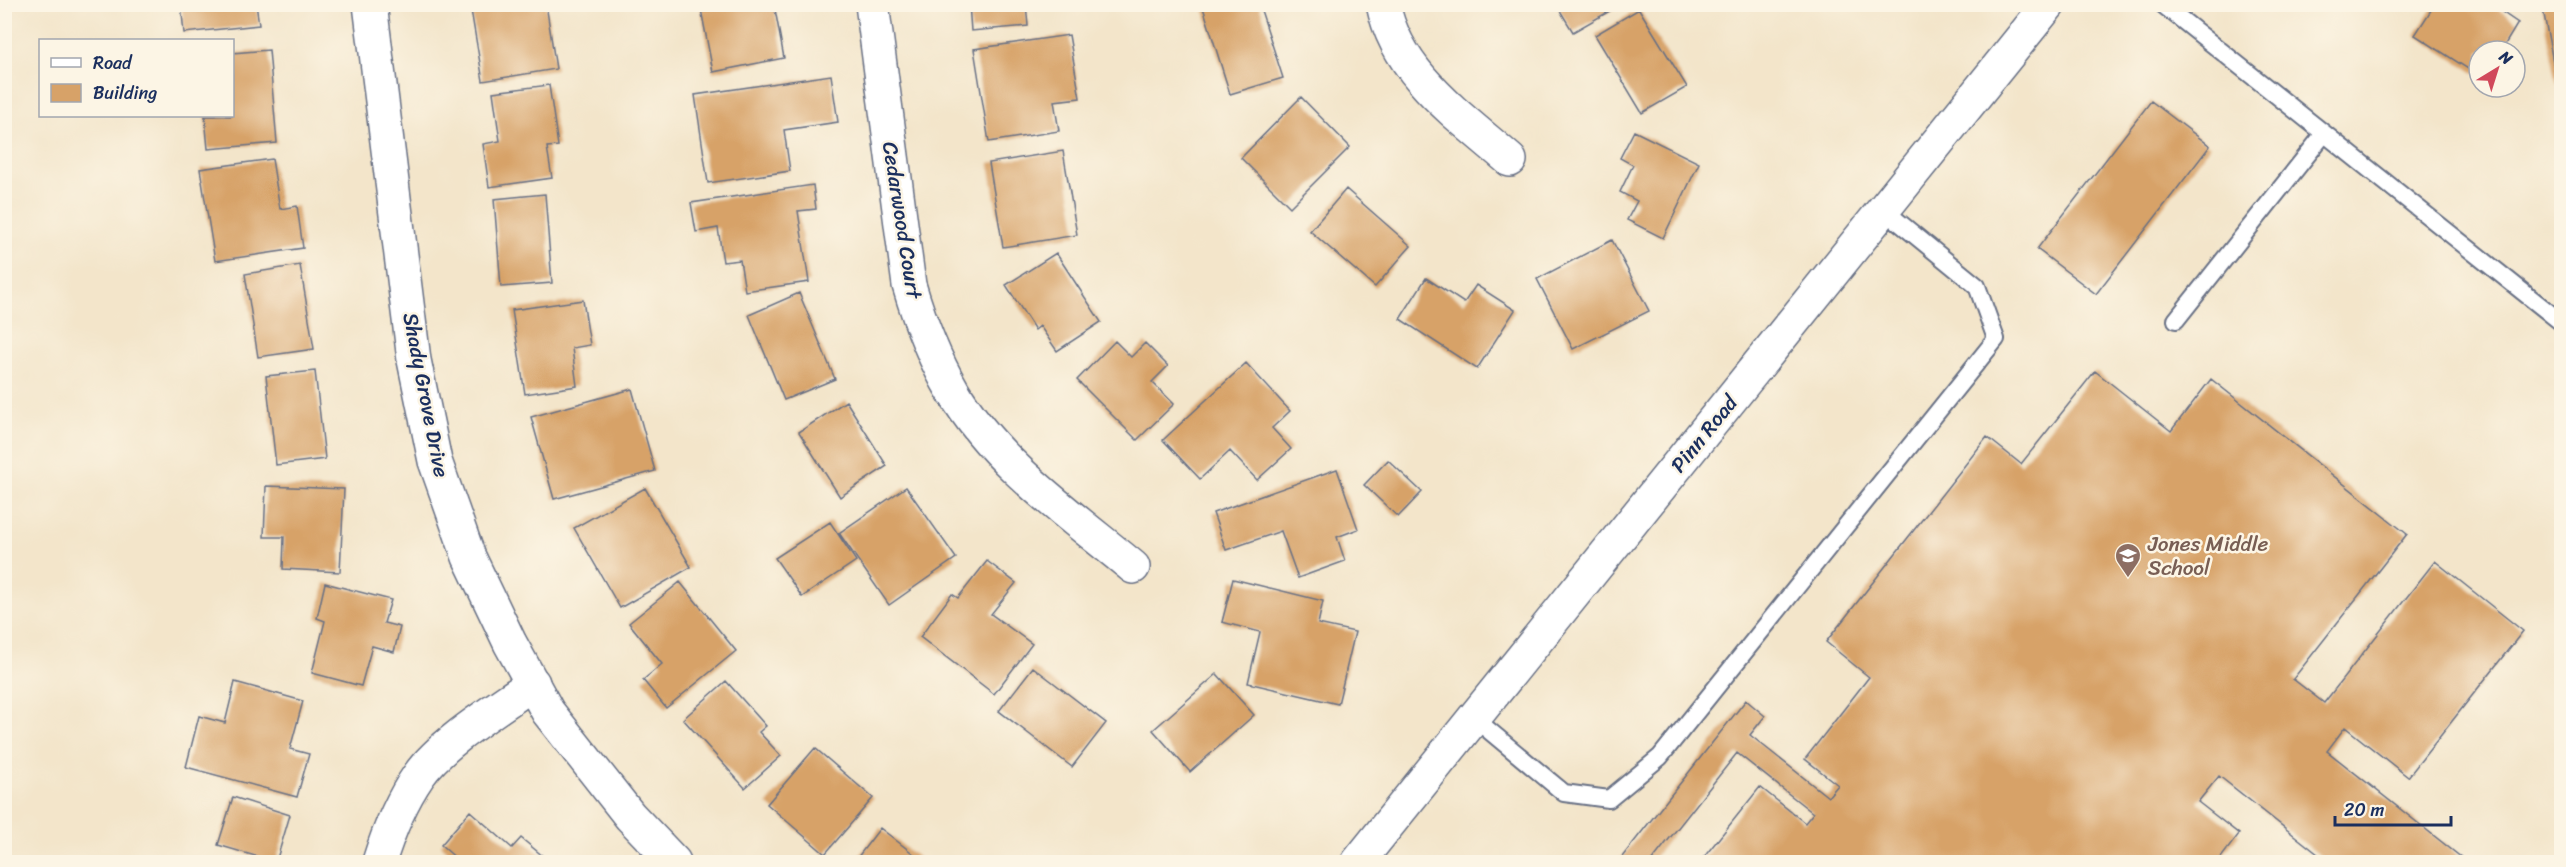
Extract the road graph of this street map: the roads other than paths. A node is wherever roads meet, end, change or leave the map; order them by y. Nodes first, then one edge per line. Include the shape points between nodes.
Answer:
1 (370, 4) edge
2 (872, 4) edge
3 (1383, 4) edge
4 (2049, 4) edge
5 (2162, 4) edge
6 (2323, 135) junction
7 (1510, 160) dead end
8 (1884, 210) junction
9 (2176, 320) dead end
10 (2562, 323) edge
11 (1133, 567) dead end
12 (533, 683) junction
13 (1474, 718) junction
14 (379, 862) edge
15 (674, 862) edge
16 (1358, 862) edge

1 - 12 street, Shady Grove Drive via 414,360 435,461 469,557
2 - 11 street, Cedarwood Court via 909,285 935,358 959,400 1001,453
3 - 7 street via 1401,52 1423,83
4 - 8 street, Pinn Road
5 - 6 lane
6 - 9 lane
6 - 10 lane
8 - 13 street, Pinn Road
8 - 13 lane via 1977,286 1996,339 1660,757 1609,799 1564,793
12 - 14 street via 457,738 420,773 405,797
12 - 15 street, Shady Grove Drive via 548,712 576,750
13 - 16 street, Pinn Road

